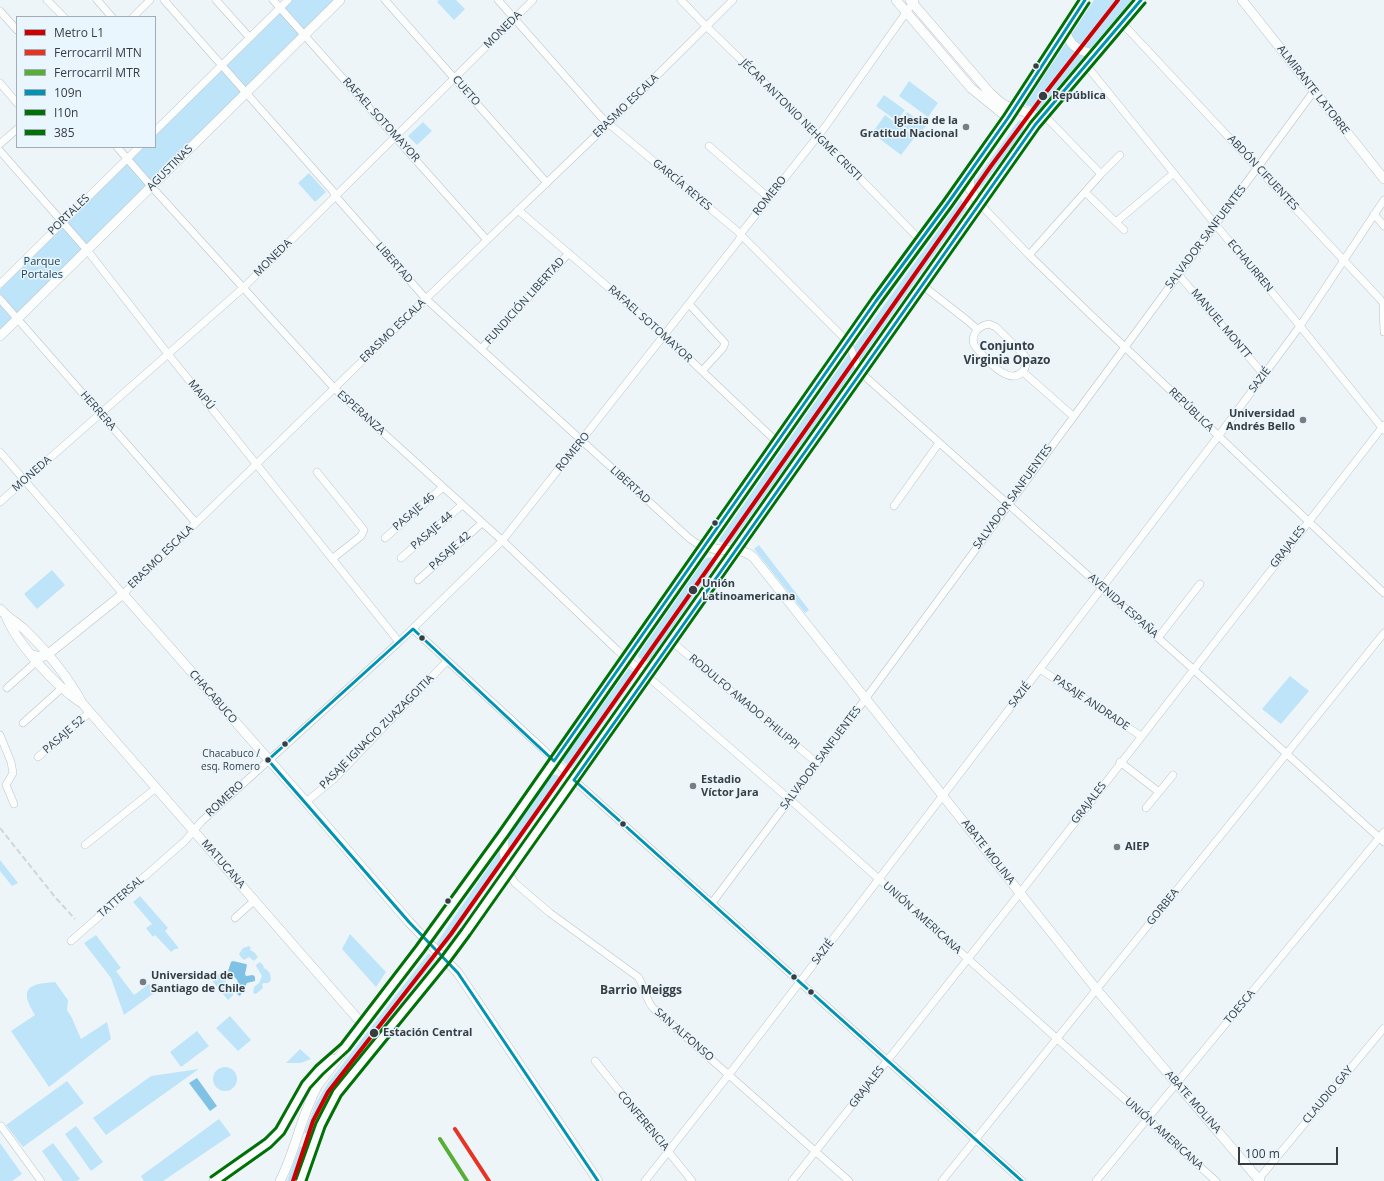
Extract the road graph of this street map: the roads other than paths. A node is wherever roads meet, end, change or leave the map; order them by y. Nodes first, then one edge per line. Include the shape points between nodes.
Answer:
1 (47, 0) edge
2 (97, 0) edge
3 (150, 0) edge
4 (164, 0) edge
5 (216, 0) edge
6 (273, 0) edge
7 (288, 0) edge
8 (340, 0) edge
9 (385, 0) edge
10 (498, 0) edge
11 (533, 0) edge
12 (681, 0) edge
13 (733, 0) edge
14 (896, 0) edge
15 (1085, 0) edge
16 (1141, 0) edge
17 (1242, 0) edge
18 (913, 1) edge
19 (280, 8) junction
20 (0, 11) edge
21 (907, 12) junction
22 (63, 16) edge
23 (111, 16) edge
24 (134, 16) edge
25 (514, 18) junction
26 (1122, 22) junction
27 (707, 26) junction
28 (16, 29) edge
29 (1066, 30) junction
30 (305, 34) junction
31 (942, 37) junction
32 (250, 38) junction
33 (934, 44) junction
34 (1095, 54) junction
35 (222, 65) junction
36 (1086, 65) junction
37 (454, 78) junction
38 (0, 83) edge
39 (1314, 91) junction
40 (246, 93) junction
41 (16, 102) edge
42 (1015, 108) junction
43 (1043, 114) junction
44 (1008, 118) junction
45 (608, 124) junction
46 (1035, 125) junction
47 (16, 130) edge
48 (156, 130) edge
49 (818, 135) junction
50 (395, 136) junction
51 (0, 144) edge
52 (709, 146) dead end
53 (118, 148) edge
54 (138, 148) edge
55 (0, 151) edge
56 (1120, 155) dead end
57 (127, 159) junction
58 (1257, 168) junction
59 (969, 173) junction
60 (1174, 173) junction
61 (1101, 174) junction
62 (1384, 179) edge
63 (547, 183) junction
64 (151, 186) junction
65 (1086, 192) junction
66 (335, 195) junction
67 (769, 198) junction
68 (1384, 200) edge
69 (979, 203) junction
70 (518, 210) junction
71 (1374, 214) junction
72 (63, 222) junction
73 (1116, 222) junction
74 (1215, 224) junction
75 (1384, 226) edge
76 (1124, 230) dead end
77 (741, 235) junction
78 (487, 240) junction
79 (920, 240) junction
80 (87, 250) junction
81 (569, 253) junction
82 (1029, 255) junction
83 (1344, 259) junction
84 (1178, 274) junction
85 (0, 284) edge
86 (922, 285) junction
87 (243, 288) junction
88 (0, 299) edge
89 (426, 299) junction
90 (689, 304) junction
91 (18, 318) junction
92 (1300, 326) junction
93 (977, 330) junction
94 (1384, 332) edge
95 (664, 334) junction
96 (0, 336) edge
97 (848, 342) junction
98 (1124, 347) junction
99 (481, 349) junction
100 (168, 354) junction
101 (702, 371) junction
102 (860, 372) junction
103 (1024, 372) junction
104 (1264, 375) junction
105 (335, 389) junction
106 (101, 414) junction
107 (1073, 416) junction
108 (1383, 428) edge
109 (1219, 436) junction
110 (582, 441) junction
111 (778, 443) junction
112 (939, 443) junction
113 (0, 452) edge
114 (257, 464) junction
115 (317, 472) dead end
116 (24, 481) junction
117 (443, 487) junction
118 (0, 502) edge
119 (1008, 504) junction
120 (462, 505) junction
121 (894, 506) dead end
122 (1308, 521) junction
123 (196, 523) junction
124 (482, 523) junction
125 (385, 538) dead end
126 (502, 541) junction
127 (705, 546) junction
128 (735, 550) junction
129 (401, 558) dead end
130 (332, 559) junction
131 (418, 580) dead end
132 (1200, 584) dead end
133 (1102, 588) junction
134 (1384, 593) edge
135 (123, 594) junction
136 (3, 613) edge
137 (413, 629) junction
138 (1384, 633) edge
139 (1158, 638) junction
140 (671, 641) junction
141 (399, 642) junction
142 (47, 655) junction
143 (627, 657) junction
144 (35, 658) junction
145 (447, 661) junction
146 (1040, 669) junction
147 (1193, 669) junction
148 (647, 675) junction
149 (7, 688) dead end
150 (62, 688) junction
151 (866, 698) junction
152 (82, 703) junction
153 (90, 712) junction
154 (23, 723) dead end
155 (0, 735) edge
156 (1141, 736) junction
157 (1286, 754) junction
158 (38, 758) dead end
159 (268, 760) junction
160 (554, 761) junction
161 (1120, 762) junction
162 (817, 763) junction
163 (1173, 775) dead end
164 (574, 780) junction
165 (156, 788) junction
166 (1159, 792) junction
167 (943, 795) junction
168 (790, 799) junction
169 (306, 802) junction
170 (14, 804) dead end
171 (1146, 808) dead end
172 (194, 831) junction
173 (504, 833) junction
174 (1382, 837) edge
175 (85, 845) dead end
176 (171, 854) joint
177 (508, 872) junction
178 (879, 879) junction
179 (1020, 892) junction
180 (254, 900) junction
181 (712, 903) junction
182 (235, 918) dead end
183 (71, 940) dead end
184 (427, 940) junction
185 (968, 958) junction
186 (446, 959) junction
187 (800, 982) junction
188 (1097, 990) junction
189 (363, 1024) junction
190 (1384, 1028) edge
191 (1057, 1039) junction
192 (346, 1047) junction
193 (888, 1060) junction
194 (594, 1061) dead end
195 (729, 1074) junction
196 (1177, 1083) junction
197 (1147, 1119) junction
198 (0, 1126) edge
199 (976, 1140) junction
200 (668, 1151) junction
201 (816, 1152) junction
202 (1259, 1180) edge
203 (41, 1181) edge
204 (214, 1181) edge
205 (280, 1181) edge
206 (301, 1181) edge
207 (598, 1181) edge
208 (646, 1181) edge
209 (692, 1181) edge
210 (792, 1181) edge
211 (849, 1181) edge
212 (942, 1181) edge
213 (1022, 1181) edge
214 (1096, 1181) edge
215 (1216, 1181) edge

1 - 22 street
2 - 23 street
3 - 24 street
4 - 35 street, LIBERTAD
5 - 32 street
6 - 19 street, RAFAEL SOTOMAYOR
7 - 19 street
8 - 30 main road, AGUSTINAS
9 - 37 street, CUETO
10 - 25 street, GARCÍA REYES
11 - 25 street, MONEDA
12 - 27 street, JÉCAR ANTONIO NEHGME CRISTI
13 - 27 street, ERASMO ESCALA
14 - 21 main road
15 - 29 main road
16 - 26 main road
17 - 39 main road, ALMIRANTE LATORRE
18 - 21 street, ROMERO
18 - 31 main road
19 - 30 street, RAFAEL SOTOMAYOR
19 - 32 street
20 - 28 street
21 - 33 main road
21 - 49 street, ROMERO
25 - 37 street, MONEDA
25 - 45 street, GARCÍA REYES
26 - 34 main road
26 - 58 street, ABDÓN CIFUENTES
27 - 45 street, ERASMO ESCALA
27 - 49 street, JÉCAR ANTONIO NEHGME CRISTI
29 - 34 main road via 1069,41 1075,48
29 - 42 main road
30 - 40 main road, AGUSTINAS
30 - 50 street, RAFAEL SOTOMAYOR
31 - 33 main road
31 - 42 main road via 995,97
32 - 35 street
33 - 44 main road via 976,93
34 - 36 main road
35 - 40 street, LIBERTAD
35 - 48 street
36 - 43 main road
36 - 60 street, ECHAURREN
37 - 50 street, MONEDA
37 - 63 street, CUETO
38 - 41 street
39 - 58 street, SALVADOR SANFUENTES
39 - 62 main road, ALMIRANTE LATORRE
40 - 64 main road, AGUSTINAS
40 - 66 street, LIBERTAD
42 - 44 main road
42 - 46 main road via 1031,115
43 - 46 main road
43 - 61 street
44 - 59 main road
45 - 63 street, ERASMO ESCALA
45 - 77 street, GARCÍA REYES
46 - 69 main road
47 - 51 street
49 - 67 street, ROMERO
49 - 79 street, JÉCAR ANTONIO NEHGME CRISTI
50 - 66 street, MONEDA
50 - 78 street, RAFAEL SOTOMAYOR
52 - 67 street
53 - 57 street, ESPERANZA
54 - 57 street, PORTALES
55 - 72 street, MAIPÚ
56 - 61 street
57 - 64 street, ESPERANZA
57 - 72 street, PORTALES
58 - 74 street, SALVADOR SANFUENTES
58 - 83 street, ABDÓN CIFUENTES
59 - 69 main road via 970,189
59 - 79 main road
60 - 73 street
60 - 74 street, ECHAURREN
61 - 65 street
63 - 70 street, ERASMO ESCALA
64 - 80 main road, AGUSTINAS
64 - 87 street, ESPERANZA
65 - 73 street
65 - 82 street
66 - 87 street, MONEDA
66 - 89 street, LIBERTAD
67 - 77 street, ROMERO
68 - 71 street, SAZIÉ
69 - 82 street, REPÚBLICA
69 - 86 main road
70 - 78 street, ERASMO ESCALA
70 - 81 street, RAFAEL SOTOMAYOR
71 - 75 street
71 - 83 street, SAZIÉ
72 - 80 street, MAIPÚ
72 - 85 street, PORTALES
73 - 76 street
74 - 84 street, SALVADOR SANFUENTES
74 - 92 street, ECHAURREN
77 - 90 street, ROMERO via 740,240
77 - 97 street, GARCÍA REYES
78 - 89 street, ERASMO ESCALA
79 - 97 main road
80 - 91 main road, AGUSTINAS
80 - 100 street, MAIPÚ
81 - 95 street, RAFAEL SOTOMAYOR
81 - 99 street, FUNDICIÓN LIBERTAD
82 - 98 street, REPÚBLICA
83 - 92 street, SAZIÉ
83 - 94 street, ABDÓN CIFUENTES via 1383,303
84 - 98 street, SALVADOR SANFUENTES
84 - 104 street, MANUEL MONTT
86 - 93 street
86 - 102 main road
87 - 100 street, MONEDA
87 - 105 street, ESPERANZA
88 - 91 street, HERRERA
89 - 99 street, LIBERTAD
89 - 105 street, ERASMO ESCALA
90 - 95 street, ROMERO
90 - 101 street via 724,342 723,348
91 - 96 main road, AGUSTINAS
91 - 106 street, HERRERA
92 - 104 street, SAZIÉ
92 - 108 street, ECHAURREN
93 - 103 street via 989,324 996,327 1026,358
93 - 103 street via 973,339 974,345 1003,374 1013,377
95 - 101 street, RAFAEL SOTOMAYOR
95 - 110 street, ROMERO
97 - 102 street, GARCÍA REYES
97 - 111 main road
98 - 107 street, SALVADOR SANFUENTES
98 - 109 street, REPÚBLICA
99 - 110 street, LIBERTAD
100 - 106 street, MONEDA
100 - 114 street, MAIPÚ
101 - 111 street, RAFAEL SOTOMAYOR
102 - 112 street, AVENIDA ESPAÑA
102 - 128 main road
103 - 107 street
104 - 109 street, SAZIÉ
105 - 114 street, ERASMO ESCALA
105 - 117 street, ESPERANZA
106 - 116 street, MONEDA
106 - 123 street, HERRERA
107 - 119 street, SALVADOR SANFUENTES
108 - 122 street, GRAJALES
109 - 122 street, REPÚBLICA
109 - 133 street, SAZIÉ
110 - 126 street, ROMERO
110 - 127 street, LIBERTAD via 689,538
111 - 127 main road
112 - 119 street, AVENIDA ESPAÑA
112 - 121 street
113 - 116 street, CHACABUCO
114 - 123 street, ERASMO ESCALA
114 - 130 street, MAIPÚ
115 - 130 street via 364,530 361,536
116 - 118 street, MONEDA
116 - 135 street, CHACABUCO
117 - 120 street, ESPERANZA
117 - 125 street, PASAJE 46
119 - 133 street, AVENIDA ESPAÑA
119 - 151 street, SALVADOR SANFUENTES
120 - 124 street, ESPERANZA
120 - 129 street, PASAJE 44
122 - 134 street, REPÚBLICA
122 - 147 street, GRAJALES
123 - 135 street, ERASMO ESCALA
124 - 126 street, ESPERANZA
124 - 131 street, PASAJE 42
126 - 137 street, ROMERO
126 - 143 street, ESPERANZA
127 - 128 main road, ABATE MOLINA
127 - 143 main road
128 - 140 main road
128 - 151 main road, ABATE MOLINA via 745,552 754,558
130 - 141 street, MAIPÚ
132 - 139 street
133 - 139 street, AVENIDA ESPAÑA
133 - 146 street, SAZIÉ
135 - 142 main road, ERASMO ESCALA
135 - 159 main road, CHACABUCO
136 - 142 main road, MATUCANA via 24,630
136 - 144 main road, MATUCANA via 14,634
137 - 141 street, ROMERO
137 - 145 street
138 - 157 street, GORBEA
139 - 147 street, AVENIDA ESPAÑA
140 - 148 main road
140 - 162 street, RODULFO AMADO PHILIPPI
141 - 159 street, ROMERO
142 - 144 main road
142 - 152 main road, MATUCANA via 68,679
143 - 148 street, UNIÓN AMERICANA
143 - 160 main road
144 - 149 street
144 - 150 main road, MATUCANA
145 - 160 street
145 - 169 street, PASAJE IGNACIO ZUAZAGOITIA via 334,779
146 - 156 street, PASAJE ANDRADE
146 - 167 street, SAZIÉ
147 - 156 street, GRAJALES
147 - 157 street, AVENIDA ESPAÑA
148 - 164 main road
148 - 168 street, UNIÓN AMERICANA
150 - 152 main road, MATUCANA
150 - 154 street
151 - 162 street, SALVADOR SANFUENTES
151 - 167 main road, ABATE MOLINA
152 - 153 main road, MATUCANA
153 - 158 street, PASAJE 52
153 - 165 main road, MATUCANA
155 - 170 street via 11,762 13,773 6,785
156 - 161 street, GRAJALES
157 - 174 street, AVENIDA ESPAÑA
157 - 188 street, GORBEA
159 - 169 main road, CHACABUCO
159 - 172 street, ROMERO
160 - 164 street
160 - 173 main road
161 - 166 street
161 - 179 street, GRAJALES
162 - 168 street, SALVADOR SANFUENTES
163 - 166 street
164 - 177 main road
164 - 181 street
165 - 172 main road, MATUCANA
165 - 175 street
166 - 171 street
167 - 178 street, SAZIÉ
167 - 179 main road, ABATE MOLINA
168 - 178 street, UNIÓN AMERICANA
168 - 181 street, SALVADOR SANFUENTES
169 - 184 main road, CHACABUCO
172 - 176 street, ROMERO
172 - 180 main road, MATUCANA
173 - 177 main road
173 - 184 main road
174 - 196 street, TOESCA
176 - 183 street, TATTERSAL
177 - 186 main road
177 - 195 street, SAN ALFONSO via 515,883 550,913 638,977 653,1008
178 - 185 street, UNIÓN AMERICANA
178 - 187 street, SAZIÉ
179 - 185 street, GRAJALES
179 - 188 main road, ABATE MOLINA
180 - 182 street
180 - 189 main road, MATUCANA
181 - 187 street
184 - 186 main road, CHACABUCO
184 - 189 main road
185 - 191 street, UNIÓN AMERICANA
185 - 193 street, GRAJALES
186 - 206 main road via 330,1104 317,1131
186 - 207 main road, CHACABUCO via 464,980
187 - 193 street
187 - 195 street, SAZIÉ
188 - 191 street, GORBEA
188 - 196 main road, ABATE MOLINA
189 - 192 main road
190 - 202 street, CLAUDIO GAY
191 - 197 street, UNIÓN AMERICANA
191 - 199 street, GORBEA
192 - 204 main road via 306,1085 284,1127 275,1138
192 - 205 main road via 310,1099
193 - 199 street
193 - 201 street, GRAJALES
194 - 200 street, CONFERENCIA
195 - 200 street, SAZIÉ
195 - 201 street, SAN ALFONSO
196 - 197 street, TOESCA
196 - 202 main road, ABATE MOLINA
197 - 214 street, TOESCA
197 - 215 street, UNIÓN AMERICANA
198 - 203 street
199 - 212 street, GORBEA
199 - 213 street
200 - 208 street, SAZIÉ
200 - 209 street, CONFERENCIA
201 - 210 street, GRAJALES
201 - 211 street, SAN ALFONSO

